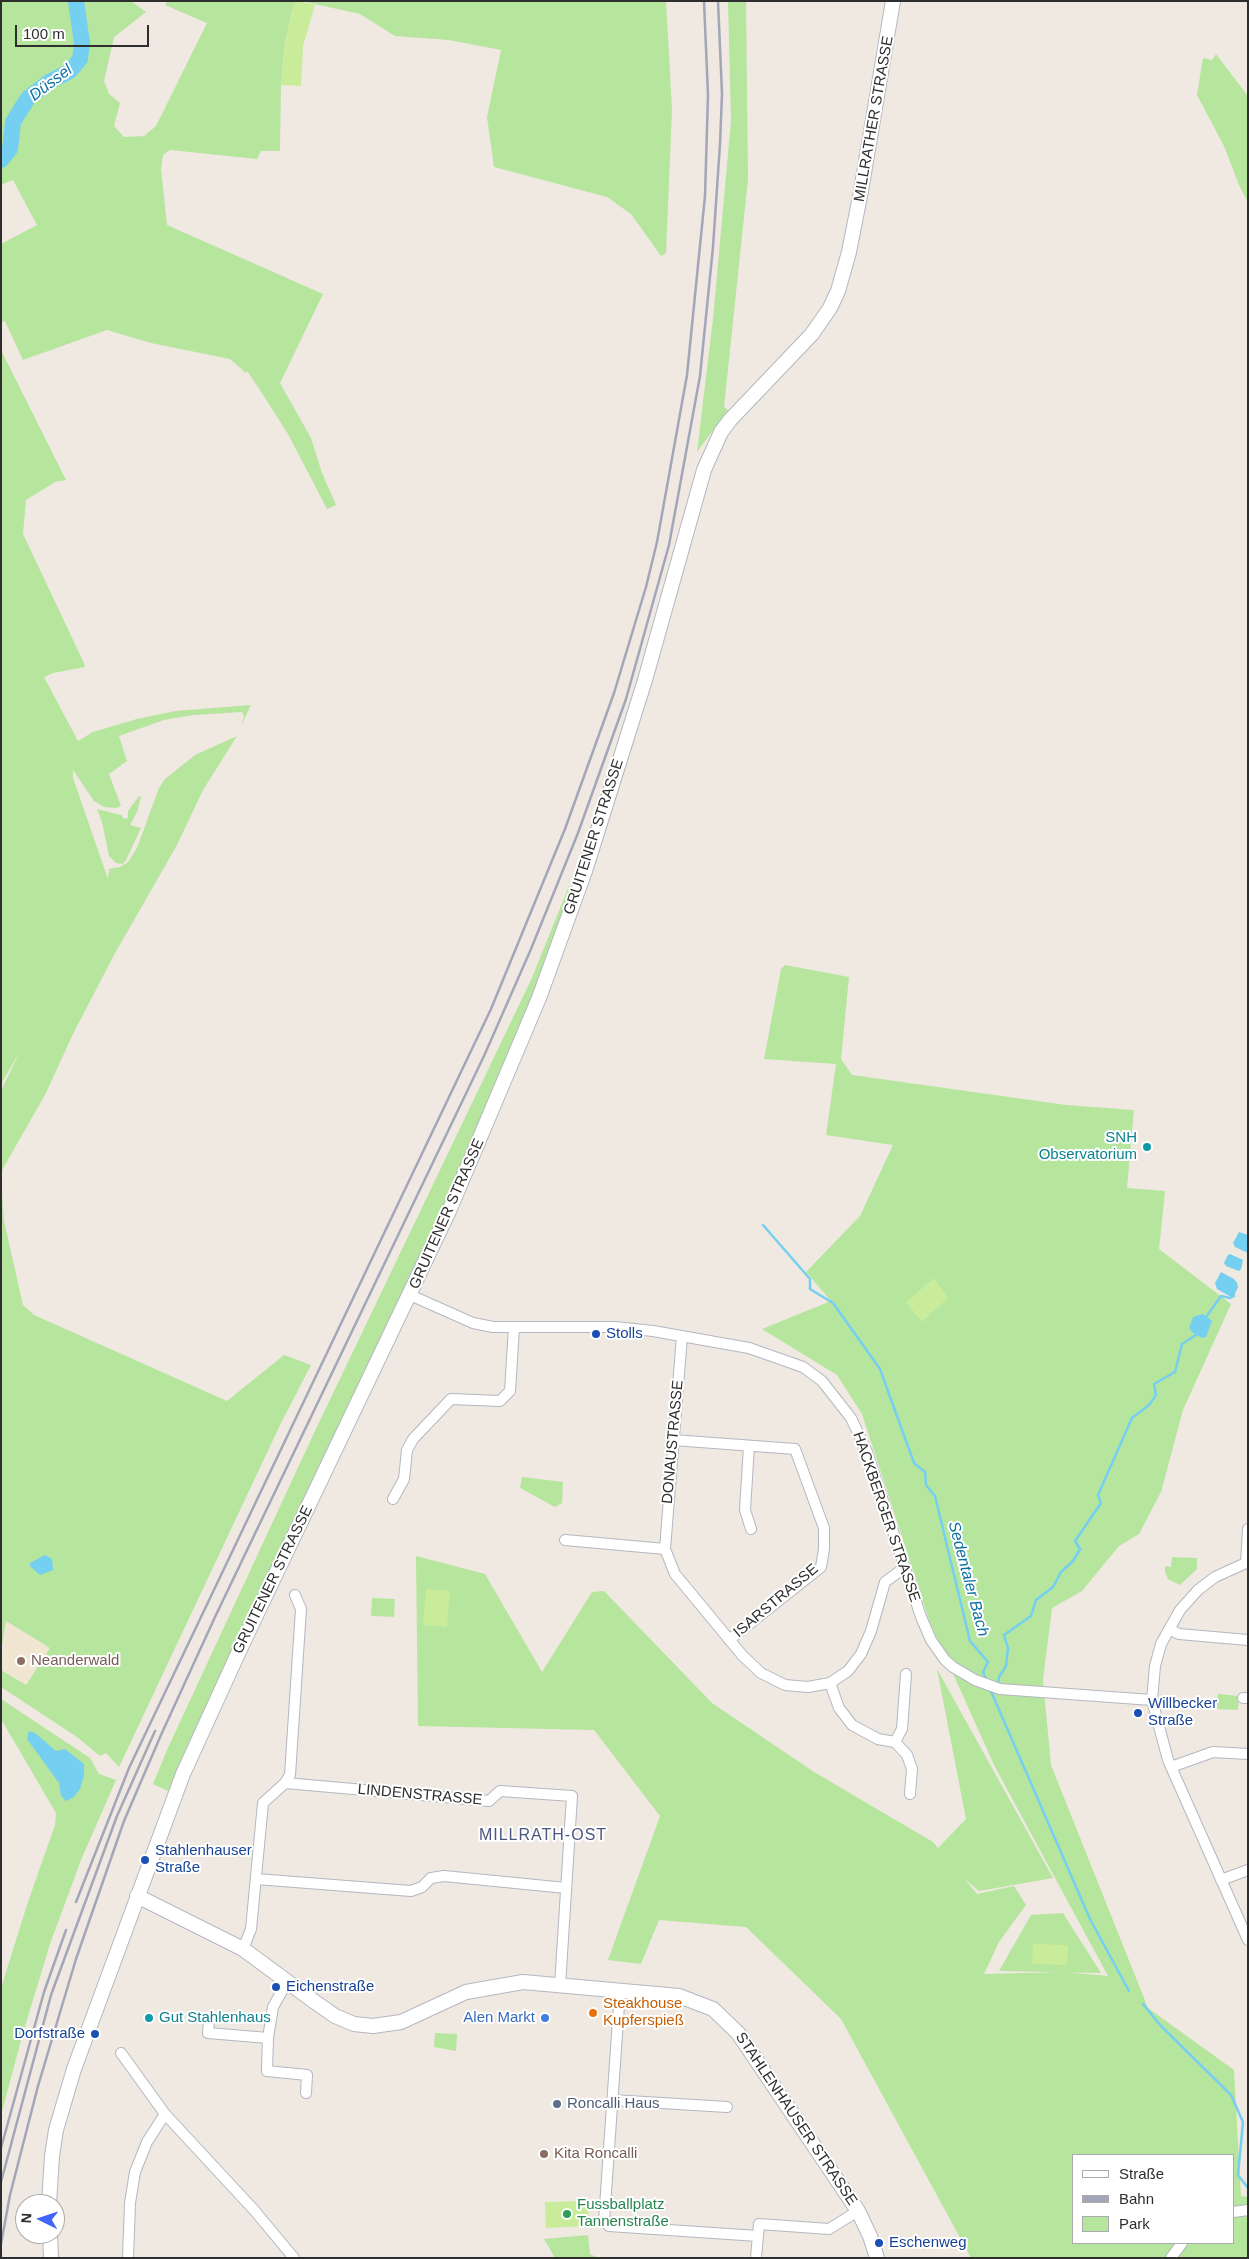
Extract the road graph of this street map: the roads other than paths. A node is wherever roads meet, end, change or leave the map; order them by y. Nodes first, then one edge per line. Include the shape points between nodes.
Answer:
1 (893, 1) edge
2 (852, 236) joint
3 (410, 1295) junction
4 (514, 1327) junction
5 (682, 1336) junction
6 (673, 1440) junction
7 (749, 1446) junction
8 (394, 1499) dead end
9 (751, 1529) dead end
10 (1248, 1529) edge
11 (565, 1540) dead end
12 (665, 1549) junction
13 (1247, 1562) edge
14 (904, 1568) junction
15 (295, 1595) dead end
16 (1169, 1629) junction
17 (729, 1640) junction
18 (1248, 1640) edge
19 (906, 1674) dead end
20 (830, 1683) junction
21 (1152, 1700) junction
22 (895, 1742) junction
23 (1248, 1754) edge
24 (1171, 1767) junction
25 (285, 1783) junction
26 (910, 1794) dead end
27 (1248, 1870) edge
28 (256, 1879) junction
29 (1221, 1880) junction
30 (566, 1888) junction
31 (136, 1896) junction
32 (1248, 1940) edge
33 (243, 1949) junction
34 (287, 1982) junction
35 (560, 1986) junction
36 (620, 1991) junction
37 (209, 2020) dead end
38 (268, 2038) junction
39 (121, 2053) dead end
40 (306, 2092) dead end
41 (612, 2100) junction
42 (727, 2107) dead end
43 (164, 2114) junction
44 (50, 2194) edge
45 (858, 2210) junction
46 (1248, 2210) edge
47 (1234, 2212) edge
48 (758, 2236) junction
49 (50, 2244) edge
50 (1181, 2244) edge
51 (51, 2258) edge
52 (128, 2258) edge
53 (294, 2258) edge
54 (756, 2258) edge
55 (877, 2258) edge
56 (1171, 2258) edge

1 - 2 main road, MILLRATHER STRASSE
2 - 3 main road, GRUITENER STRASSE via 838,291 820,324 730,420 708,462 585,871 518,1052
3 - 4 street, HACKBERGER STRASSE via 473,1323
3 - 31 main road, GRUITENER STRASSE via 204,1726
4 - 5 street, HACKBERGER STRASSE via 616,1327
4 - 8 street via 510,1391 500,1401 451,1399 407,1450 404,1479
5 - 6 street, DONAUSTRASSE
5 - 14 street, HACKBERGER STRASSE via 775,1356 803,1367 822,1381 851,1418 867,1452
6 - 7 street, ISARSTRASSE
6 - 12 street, DONAUSTRASSE
7 - 9 street via 745,1510
7 - 17 street, ISARSTRASSE via 795,1449 824,1528 824,1549 821,1567
10 - 13 street
11 - 12 street
12 - 17 street, DONAUSTRASSE via 675,1574
13 - 16 street via 1222,1573 1198,1590 1180,1610
14 - 20 street, DONAUSTRASSE via 885,1582 861,1654 848,1671
14 - 21 street, HACKBERGER STRASSE via 931,1640 945,1660 975,1680 1000,1689
15 - 25 street via 301,1609 300,1641 290,1775
16 - 18 street via 1179,1634
16 - 21 street via 1155,1666
17 - 20 street, DONAUSTRASSE via 761,1673 785,1684 808,1687
19 - 22 street via 902,1729
20 - 22 street via 840,1708 852,1725 878,1739
21 - 24 street
22 - 26 street via 907,1755 912,1769
23 - 24 street via 1213,1752
24 - 29 street
25 - 28 street via 263,1803
25 - 30 street, LINDENSTRASSE via 489,1801 500,1791 572,1796
27 - 29 street
28 - 30 street via 411,1892 431,1878 444,1876
28 - 33 street via 251,1930
29 - 32 street
30 - 35 street, LINDENSTRASSE
31 - 33 main road, STAHLENHAUSER STRASSE
31 - 44 main road, GRUITENER STRASSE via 62,2106 52,2156
33 - 34 main road, STAHLENHAUSER STRASSE
34 - 35 main road, STAHLENHAUSER STRASSE via 335,2016 354,2024 373,2026 401,2022 466,1992 497,1985 523,1982
34 - 38 street via 273,2007
35 - 36 main road, STAHLENHAUSER STRASSE
36 - 41 street
36 - 45 main road, STAHLENHAUSER STRASSE via 679,1996 713,2009 738,2033
37 - 38 street via 208,2033
38 - 40 street via 267,2071 307,2075
39 - 43 street
41 - 42 street
41 - 48 street via 604,2221 609,2226
43 - 52 street via 147,2142 135,2172
43 - 53 street
45 - 48 street via 829,2229 759,2224
45 - 55 main road, STAHLENHAUSER STRASSE
46 - 47 street
48 - 54 street
49 - 51 main road
50 - 56 street

